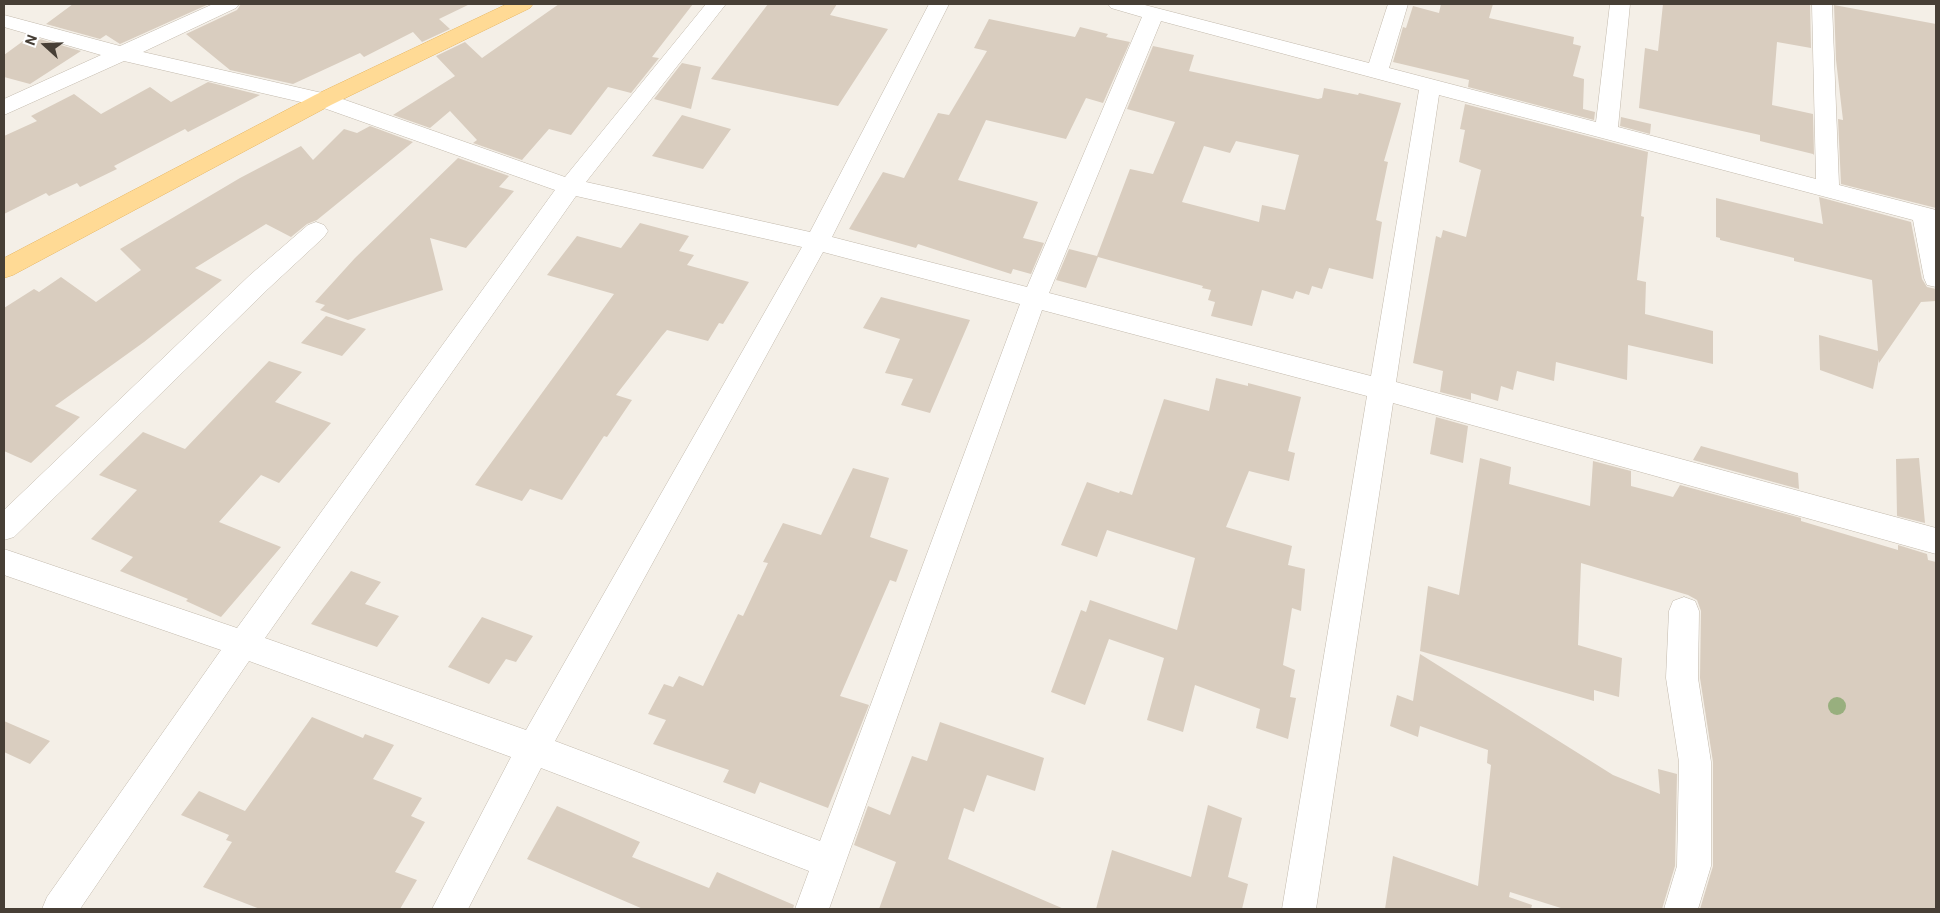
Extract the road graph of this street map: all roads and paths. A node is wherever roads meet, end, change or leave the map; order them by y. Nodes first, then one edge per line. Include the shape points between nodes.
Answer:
1 (229, 4) edge
2 (523, 4) edge
3 (716, 4) edge
4 (939, 4) edge
5 (1118, 4) edge
6 (1398, 4) edge
7 (1620, 4) edge
8 (1822, 4) edge
9 (1164, 11) edge
10 (4, 21) edge
11 (119, 53) junction
12 (1377, 72) junction
13 (1430, 85) junction
14 (323, 100) junction
15 (4, 108) edge
16 (1606, 132) junction
17 (570, 186) junction
18 (1828, 190) junction
19 (1930, 217) edge
20 (316, 232) dead end
21 (817, 242) junction
22 (4, 269) edge
23 (1936, 278) edge
24 (1034, 299) junction
25 (1381, 389) junction
26 (4, 528) edge
27 (1936, 541) edge
28 (4, 562) edge
29 (1684, 611) dead end
30 (243, 644) junction
31 (533, 749) junction
32 (828, 861) junction
33 (59, 909) edge
34 (449, 909) edge
35 (812, 909) edge
36 (1299, 909) edge
37 (1681, 909) edge

1 - 11 street
2 - 14 main road
3 - 17 street
4 - 21 street
5 - 9 street
6 - 12 street
7 - 16 street
8 - 18 street
9 - 12 street
9 - 24 street
10 - 11 street
11 - 14 street
11 - 15 street
12 - 13 street
13 - 16 street
13 - 25 street
14 - 17 street
14 - 22 main road
16 - 18 street
17 - 21 street
17 - 30 street
18 - 19 street
19 - 23 street
20 - 26 street
21 - 24 street
21 - 31 street
24 - 25 street
24 - 32 street
25 - 27 street
25 - 36 street
28 - 30 street
29 - 37 street via 1682,678 1695,762 1694,866
30 - 31 street
30 - 33 street
31 - 32 street
31 - 34 street
32 - 35 street

